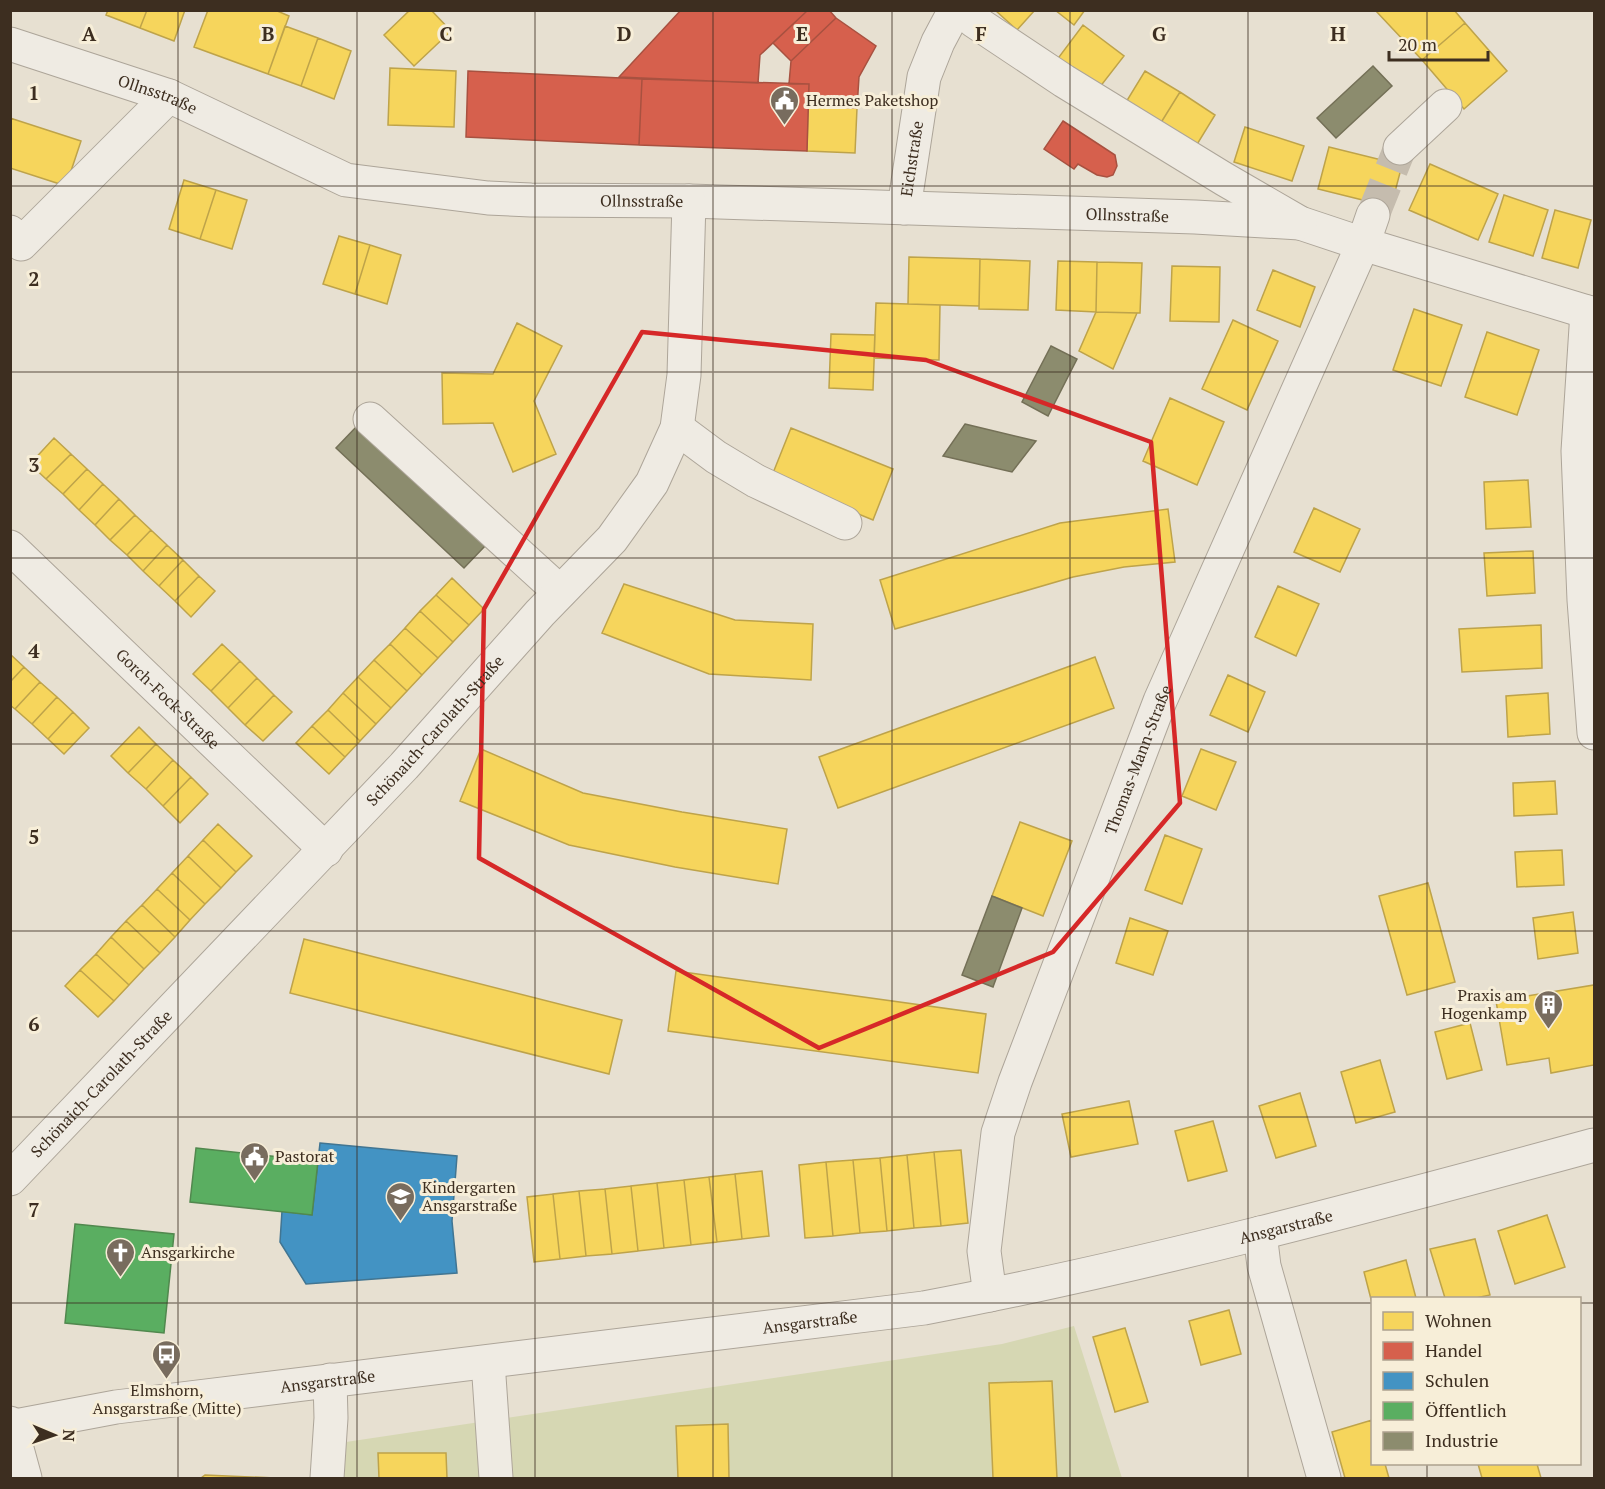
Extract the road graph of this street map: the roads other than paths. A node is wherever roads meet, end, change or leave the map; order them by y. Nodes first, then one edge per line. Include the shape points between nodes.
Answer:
1 (965, 16) edge
2 (10, 44) edge
3 (169, 96) junction
4 (1445, 106) dead end
5 (1400, 148) tunnel mouth
6 (689, 201) junction
7 (904, 208) junction
8 (1300, 223) junction
9 (1368, 229) junction
10 (14, 243) edge
11 (1591, 313) edge
12 (370, 419) dead end
13 (677, 428) junction
14 (845, 523) dead end
15 (10, 547) edge
16 (560, 592) junction
17 (1594, 733) edge
18 (326, 849) junction
19 (1594, 1145) edge
20 (10, 1179) edge
21 (1260, 1233) junction
22 (990, 1295) junction
23 (488, 1362) junction
24 (330, 1380) junction
25 (11, 1426) edge
26 (25, 1479) edge
27 (327, 1479) edge
28 (496, 1479) edge
29 (1324, 1479) edge

1 - 7 street, Eichstraße via 938,42 924,77
1 - 8 street, Ollnsstraße via 1074,87
2 - 3 street, Ollnsstraße
3 - 6 street, Ollnsstraße via 346,180 488,198
3 - 10 street
4 - 5 street
6 - 7 street, Ollnsstraße
6 - 13 street, Schönaich-Carolath-Straße via 684,375
7 - 8 street, Ollnsstraße
8 - 9 street, Ollnsstraße
9 - 11 street, Ollnsstraße
9 - 22 street, Thomas-Mann-Straße via 1161,701 1015,1082 998,1133 984,1251
11 - 17 street via 1578,451
12 - 16 street
13 - 14 street via 756,481
13 - 16 street, Schönaich-Carolath-Straße via 652,483 635,507 612,539
15 - 18 street, Gorch-Fock-Straße
16 - 18 street, Schönaich-Carolath-Straße
18 - 20 street, Schönaich-Carolath-Straße
19 - 21 street, Ansgarstraße
21 - 22 street, Ansgarstraße
21 - 29 street via 1264,1266
22 - 23 street, Ansgarstraße via 924,1308
23 - 24 street, Ansgarstraße
23 - 28 street
24 - 25 street, Ansgarstraße via 116,1407
24 - 27 street
25 - 26 street

